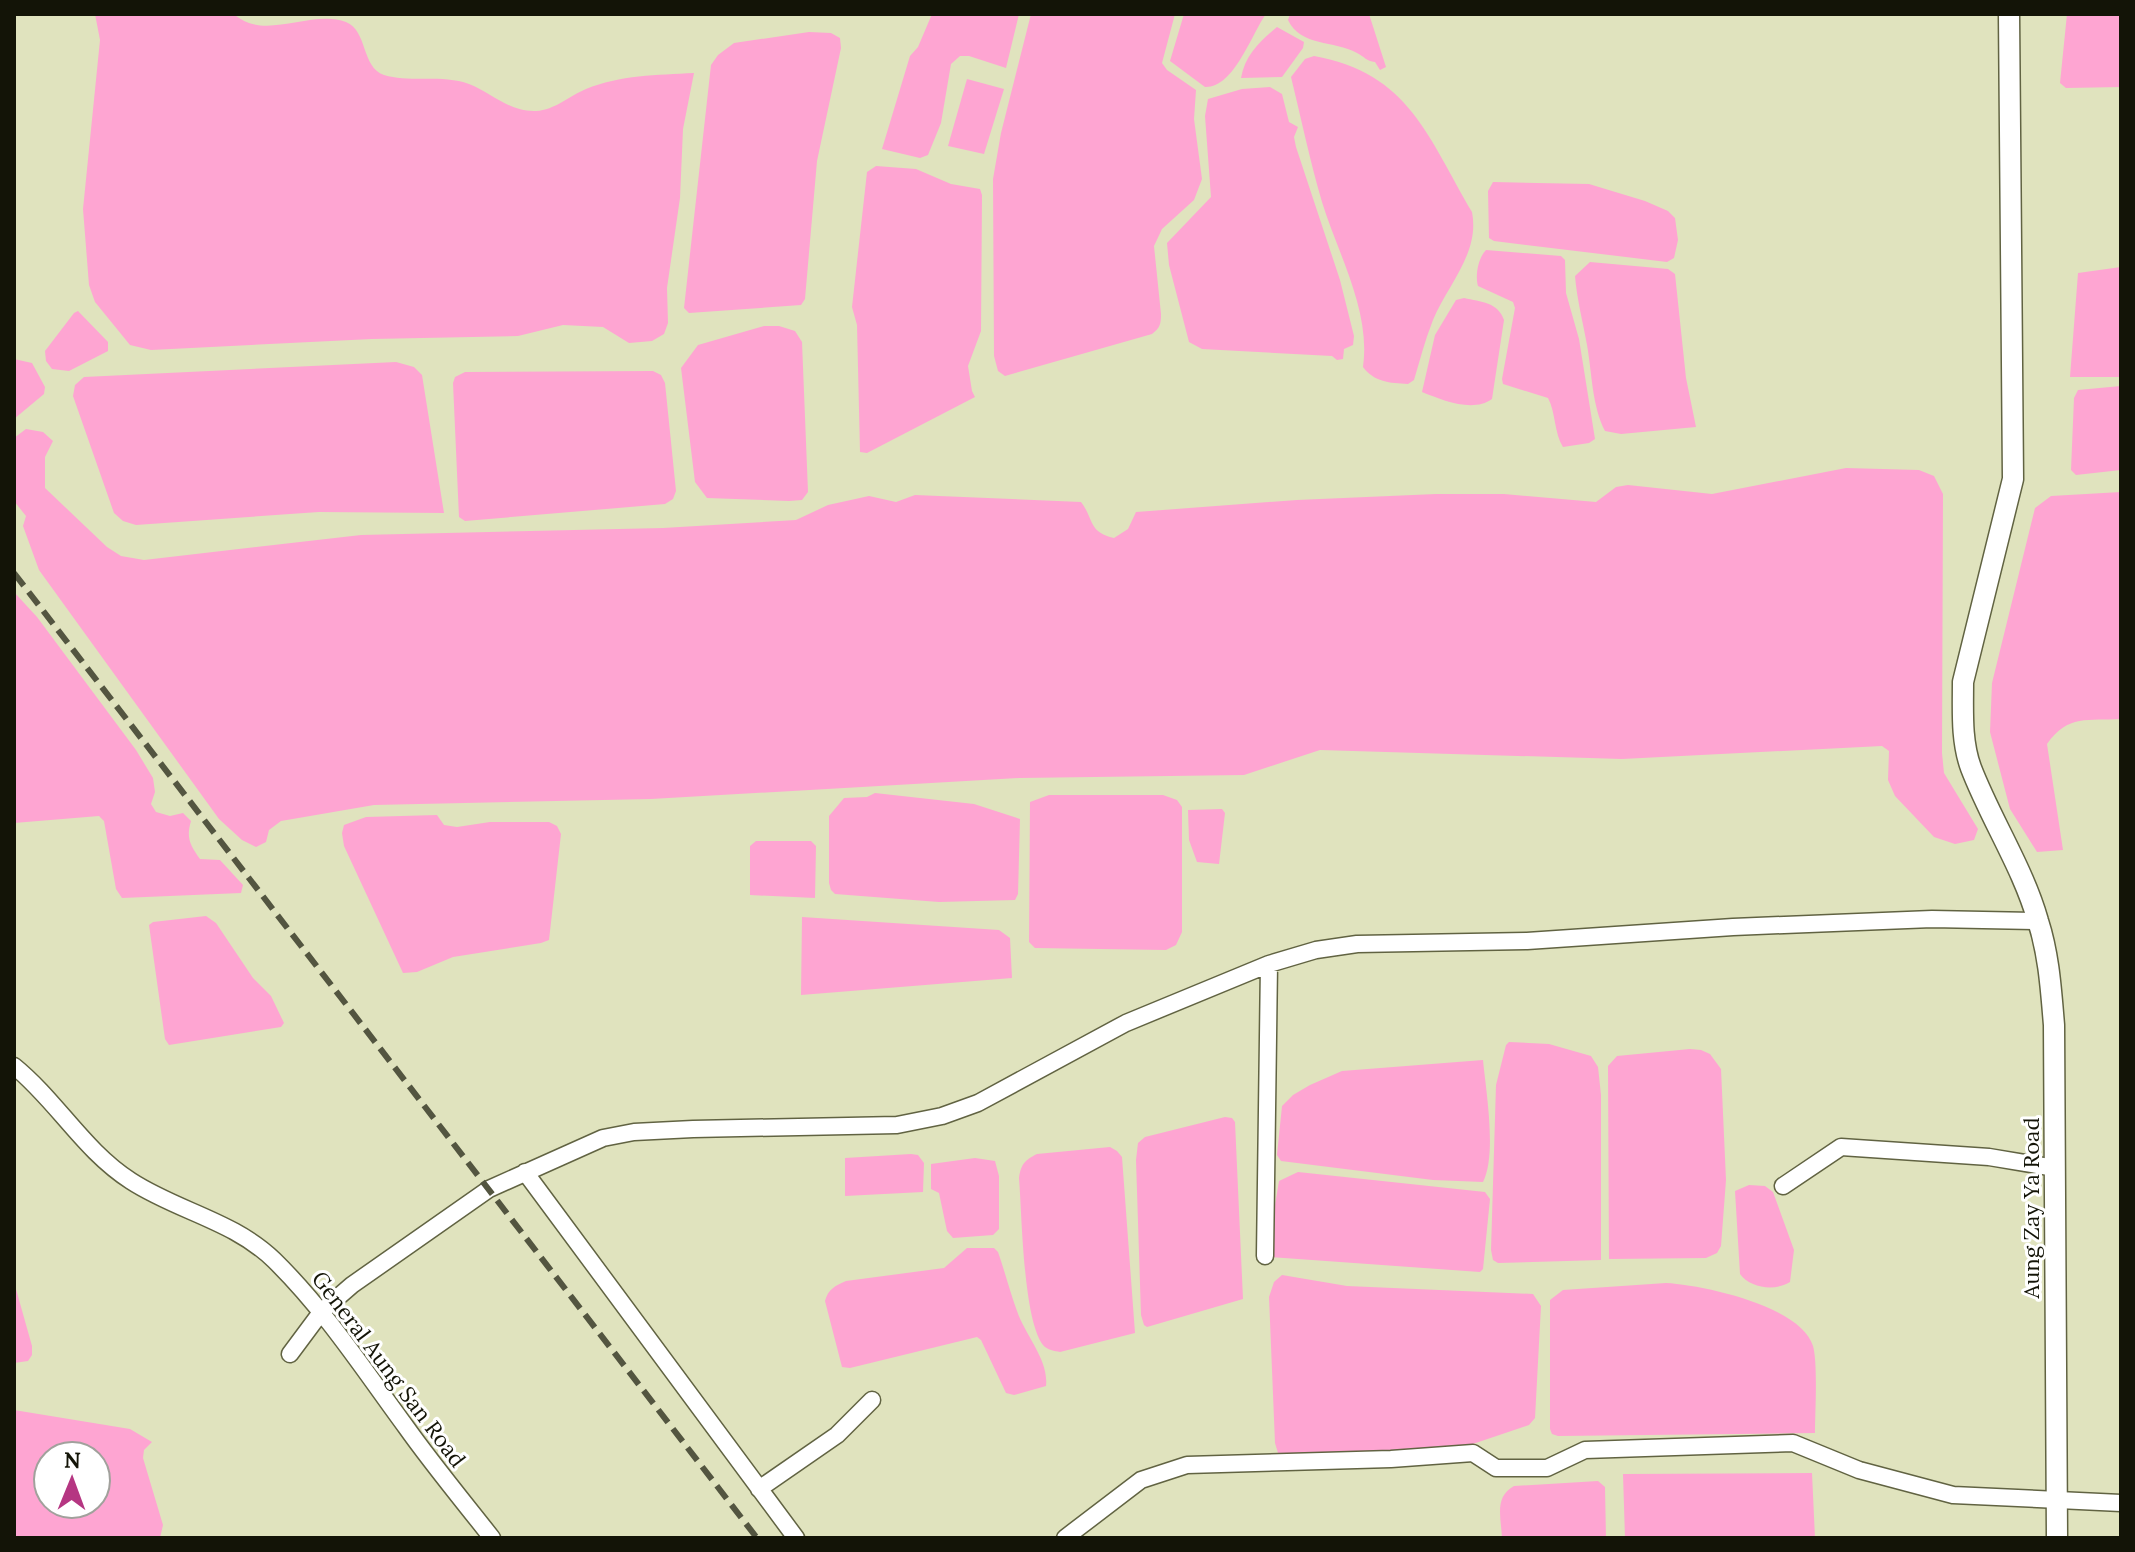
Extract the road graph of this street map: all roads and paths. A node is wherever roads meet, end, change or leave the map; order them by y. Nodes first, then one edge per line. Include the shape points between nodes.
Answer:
1 (2009, 14) edge
2 (2038, 921) junction
3 (1269, 964) junction
4 (14, 1066) edge
5 (2055, 1168) junction
6 (525, 1172) junction
7 (1783, 1186) dead end
8 (1265, 1256) dead end
9 (322, 1311) junction
10 (290, 1354) dead end
11 (872, 1400) dead end
12 (759, 1489) junction
13 (2056, 1500) junction
14 (2121, 1503) edge
15 (492, 1538) edge
16 (796, 1538) edge
17 (1065, 1538) edge
18 (2057, 1538) edge

1 - 2 street, Aung Zay Ya Road via 2013,479 1963,682 1963,712 1971,767
2 - 3 street via 1932,919 1527,941 1357,944
2 - 5 street, Aung Zay Ya Road via 2054,1025
3 - 6 street via 1126,1023 978,1103 942,1116 897,1125 634,1132 603,1138
3 - 8 street
4 - 9 street, General Aung San Road via 96,1154 130,1181 247,1238
5 - 7 street via 1989,1157 1841,1147
5 - 13 street, Aung Zay Ya Road
6 - 9 street via 489,1189
6 - 12 street
9 - 10 street
9 - 15 street, General Aung San Road
11 - 12 street via 837,1435
12 - 16 street
13 - 14 street
13 - 17 street via 1953,1495 1859,1470 1793,1443 1585,1450 1547,1468 1496,1468 1473,1453 1187,1465 1141,1480
13 - 18 street, Aung Zay Ya Road

